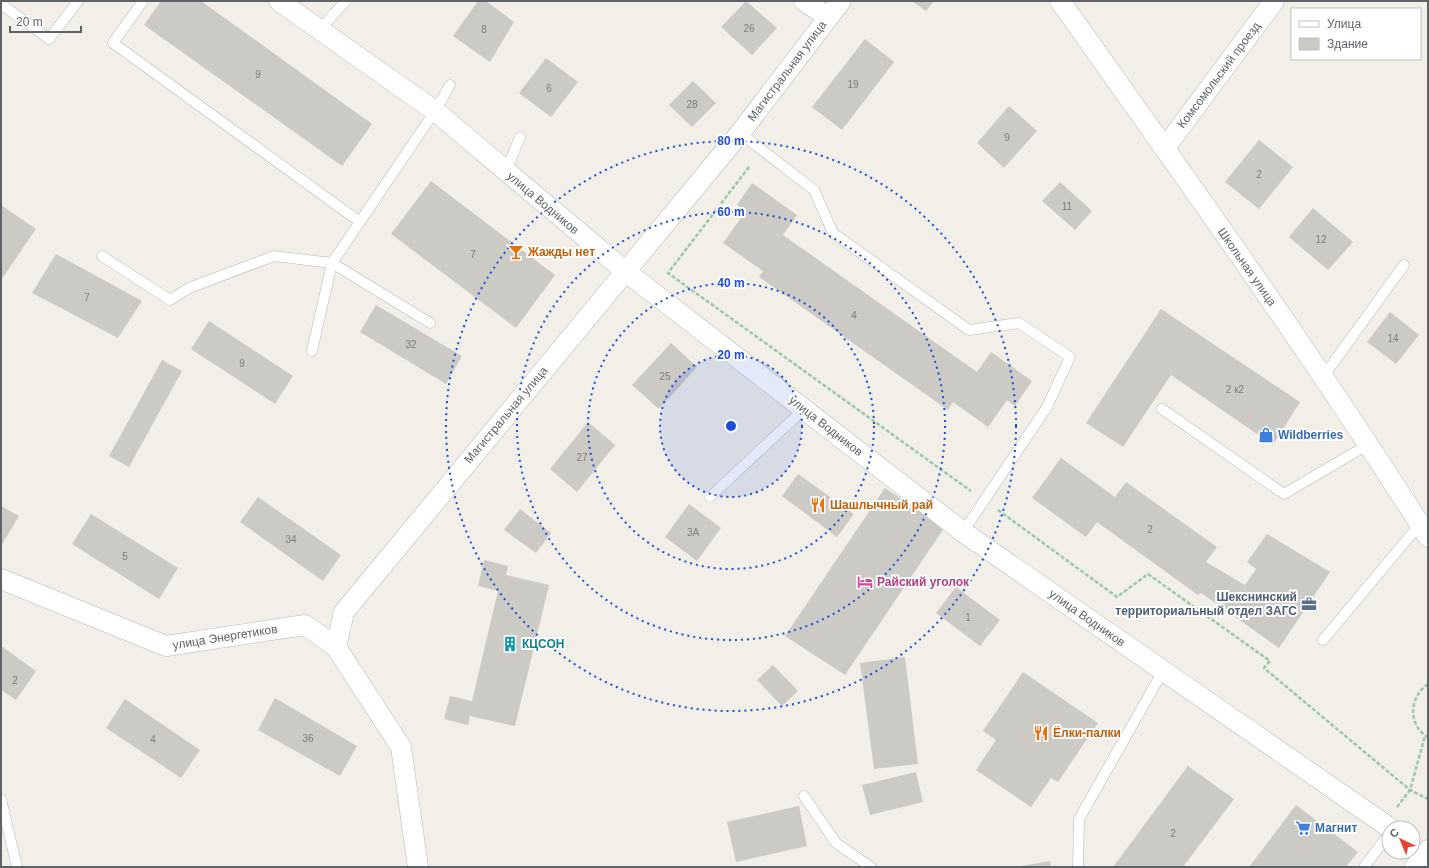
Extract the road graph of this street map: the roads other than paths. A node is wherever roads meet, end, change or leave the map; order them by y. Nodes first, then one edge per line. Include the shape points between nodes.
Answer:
1 (78, 1) edge
2 (143, 1) edge
3 (278, 1) edge
4 (804, 1) edge
5 (841, 1) edge
6 (1060, 1) edge
7 (1274, 1) edge
8 (345, 2) edge
9 (1, 4) edge
10 (828, 17) junction
11 (319, 30) junction
12 (450, 85) dead end
13 (435, 111) junction
14 (740, 133) junction
15 (520, 137) dead end
16 (1165, 148) junction
17 (506, 171) junction
18 (360, 222) junction
19 (102, 256) dead end
20 (332, 263) junction
21 (1404, 265) dead end
22 (625, 271) junction
23 (430, 323) dead end
24 (312, 351) dead end
25 (1323, 377) junction
26 (804, 409) junction
27 (1162, 409) dead end
28 (1369, 444) junction
29 (710, 497) dead end
30 (1424, 530) edge
31 (963, 532) junction
32 (1, 579) edge
33 (1323, 640) dead end
34 (336, 647) junction
35 (1163, 671) junction
36 (804, 796) dead end
37 (1, 799) edge
38 (1381, 822) edge
39 (1381, 845) edge
40 (17, 867) edge
41 (418, 867) edge
42 (871, 867) edge
43 (1078, 867) edge
44 (1364, 867) edge

1 - 9 lane via 49,39
2 - 18 lane via 113,43
3 - 11 street, улица Водников
4 - 10 street
5 - 10 street, Магистральная улица
6 - 16 street, Школьная улица
7 - 16 street, Комсомольский проезд
8 - 11 lane
10 - 14 street, Магистральная улица
11 - 13 street, улица Водников
12 - 13 lane
13 - 17 street, улица Водников
13 - 18 lane
14 - 22 street, Магистральная улица
14 - 31 lane via 814,190 833,233 969,330 1019,323 1070,357 1047,407
15 - 17 lane
16 - 25 street, Школьная улица
17 - 22 street, улица Водников
18 - 20 lane
19 - 20 lane via 170,300 189,288 274,256
20 - 23 lane
20 - 24 lane
21 - 25 lane
22 - 26 street, улица Водников
22 - 34 street, Магистральная улица via 344,612
25 - 28 street, Школьная улица
26 - 29 lane
26 - 31 street, улица Водников
27 - 28 lane via 1284,494
28 - 30 street, Школьная улица
30 - 33 lane
31 - 35 street, улица Водников
32 - 34 street, улица Энергетиков via 166,646 305,625
34 - 41 street via 401,747
35 - 38 street, улица Водников
35 - 43 lane via 1079,819
36 - 42 lane via 836,843
37 - 40 lane
39 - 44 lane

